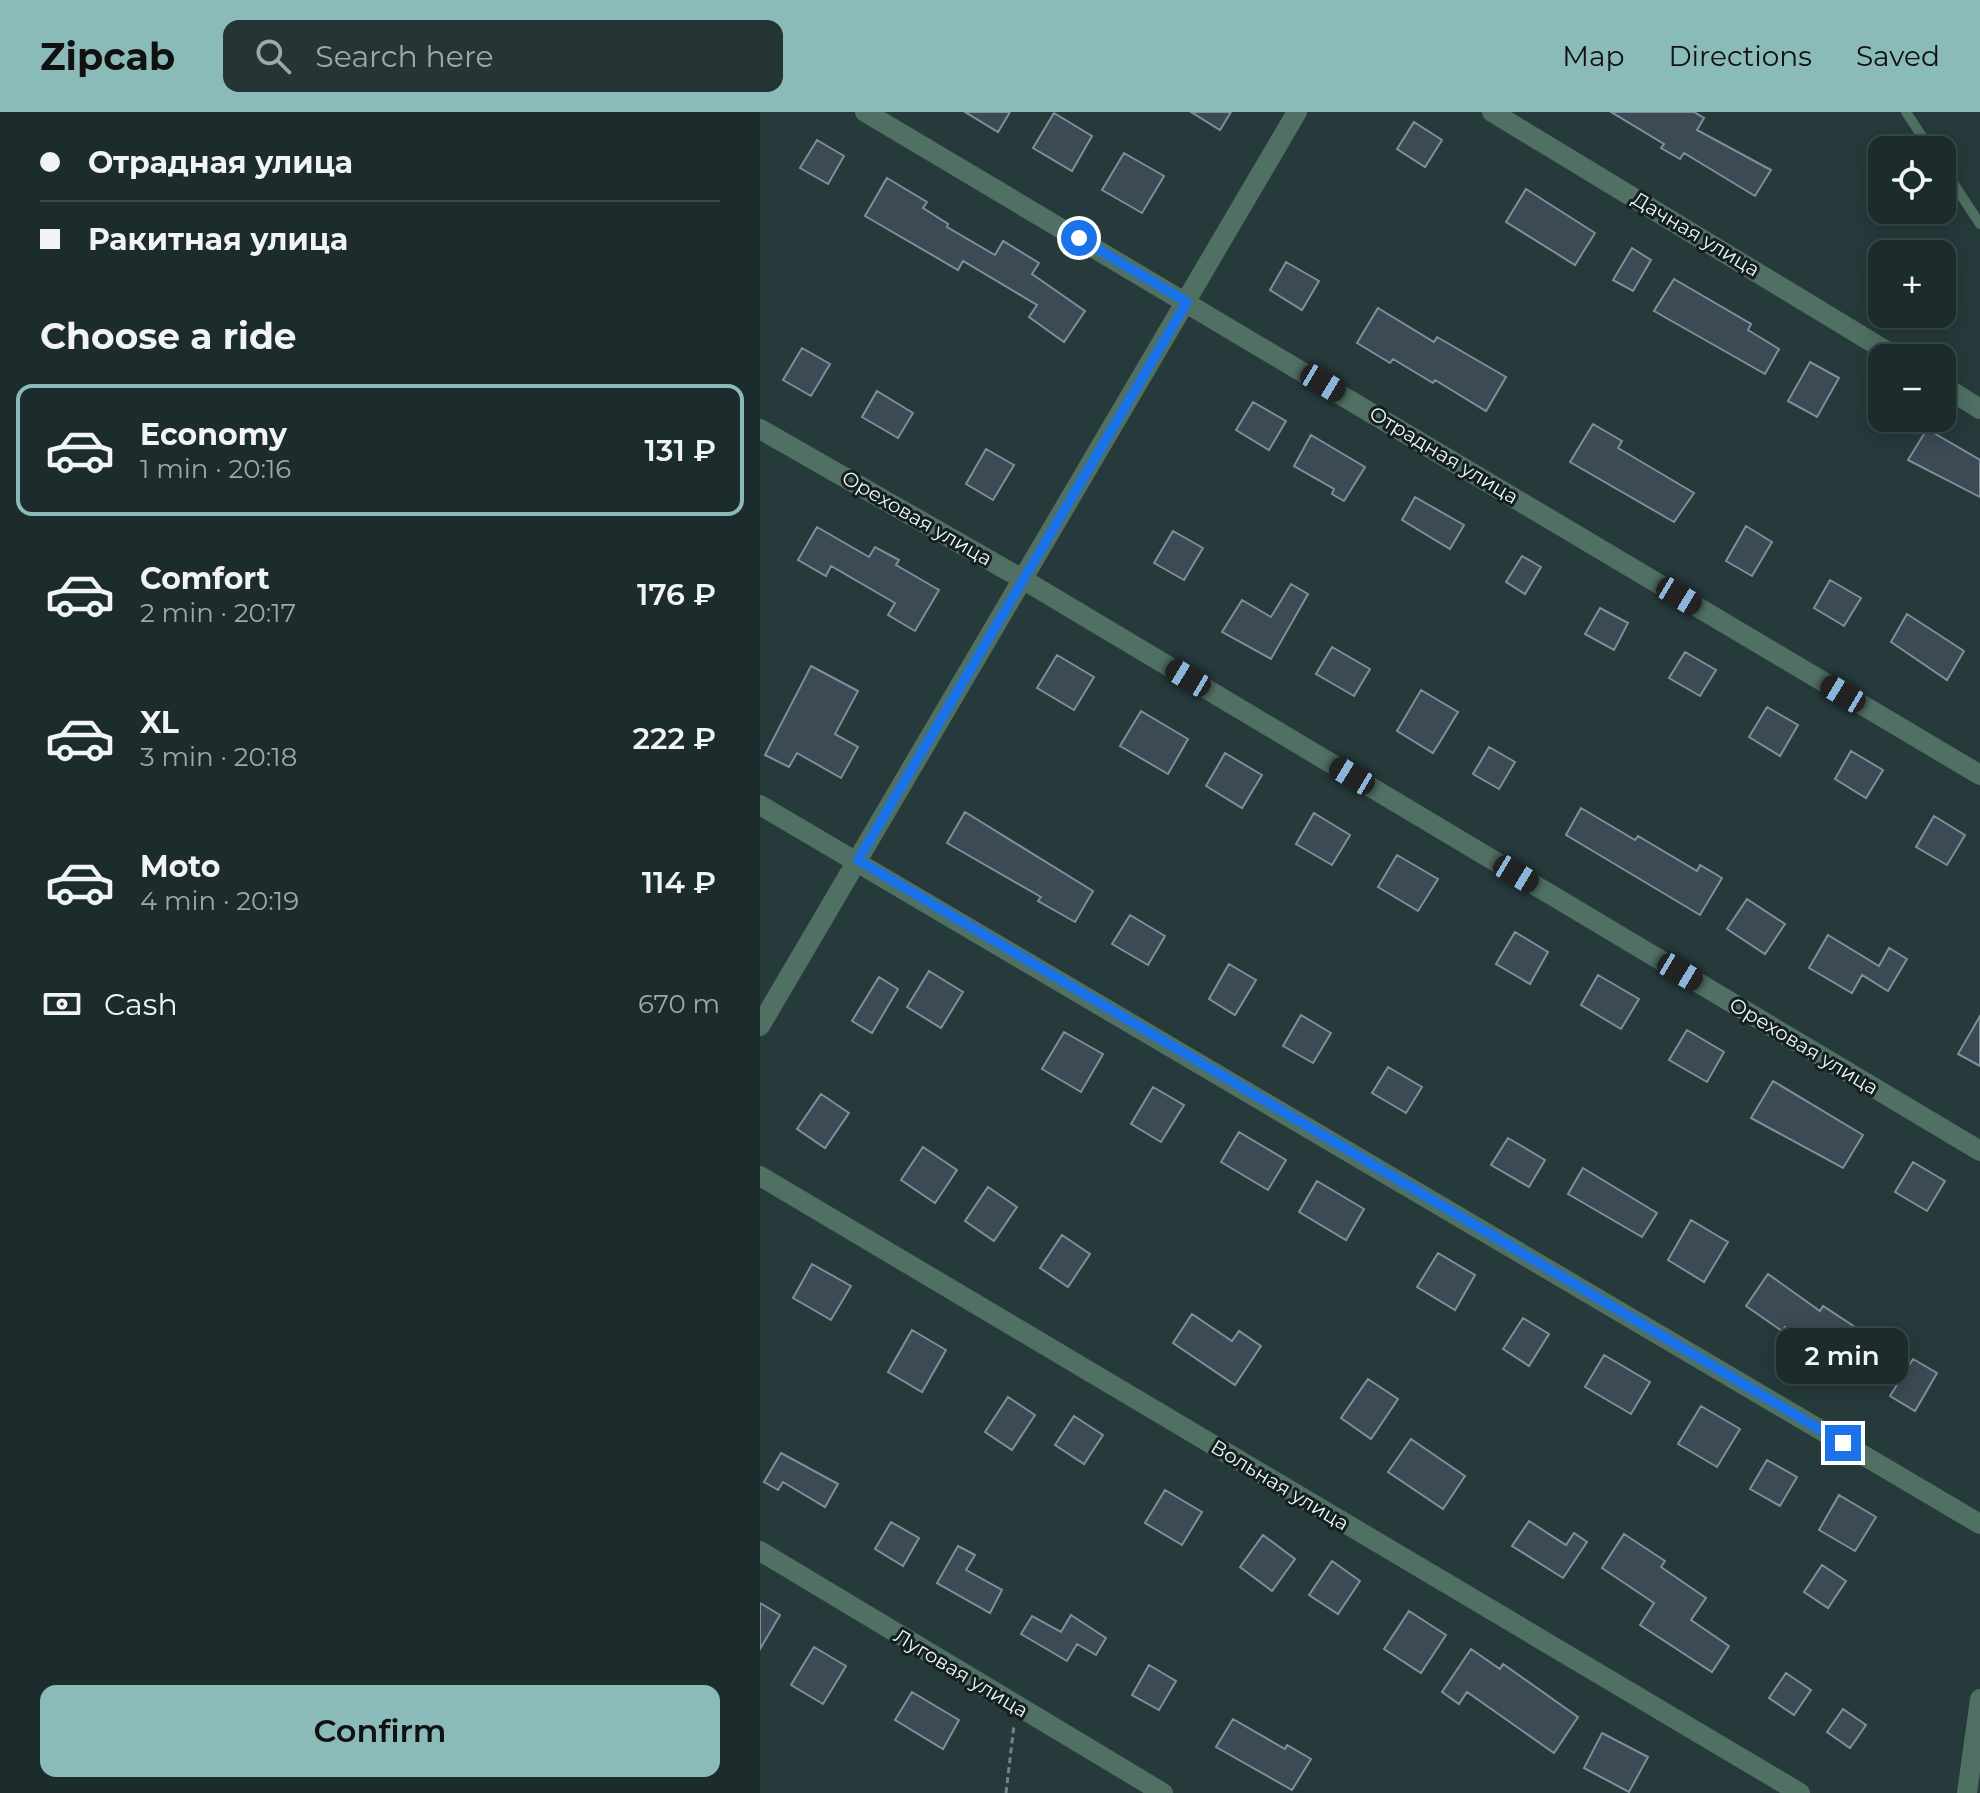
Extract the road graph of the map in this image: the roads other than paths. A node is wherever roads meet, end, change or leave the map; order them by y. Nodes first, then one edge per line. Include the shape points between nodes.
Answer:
1 (865, 112) edge
2 (1297, 112) edge
3 (1492, 112) edge
4 (1906, 112) edge
5 (1922, 136) edge
6 (1956, 187) edge
7 (1980, 224) edge
8 (1187, 302) junction
9 (1875, 344) edge
10 (1956, 394) edge
11 (1980, 409) edge
12 (760, 429) edge
13 (1024, 580) junction
14 (1980, 775) edge
15 (760, 805) edge
16 (858, 860) junction
17 (760, 1026) edge
18 (1980, 1151) edge
19 (760, 1176) edge
20 (1980, 1524) edge
21 (760, 1551) edge
22 (1980, 1699) edge
23 (1163, 1793) edge
24 (1800, 1793) edge
25 (1967, 1793) edge

1 - 8 street, Отрадная улица
2 - 8 street
3 - 9 street, Дачная улица
4 - 5 lane
6 - 7 lane
8 - 13 street
8 - 14 street, Отрадная улица
10 - 11 street
12 - 13 street, Ореховая улица
13 - 16 street
13 - 18 street, Ореховая улица
15 - 16 street
16 - 17 street
16 - 20 street
19 - 24 street, Вольная улица
21 - 23 street, Луговая улица
22 - 25 street

